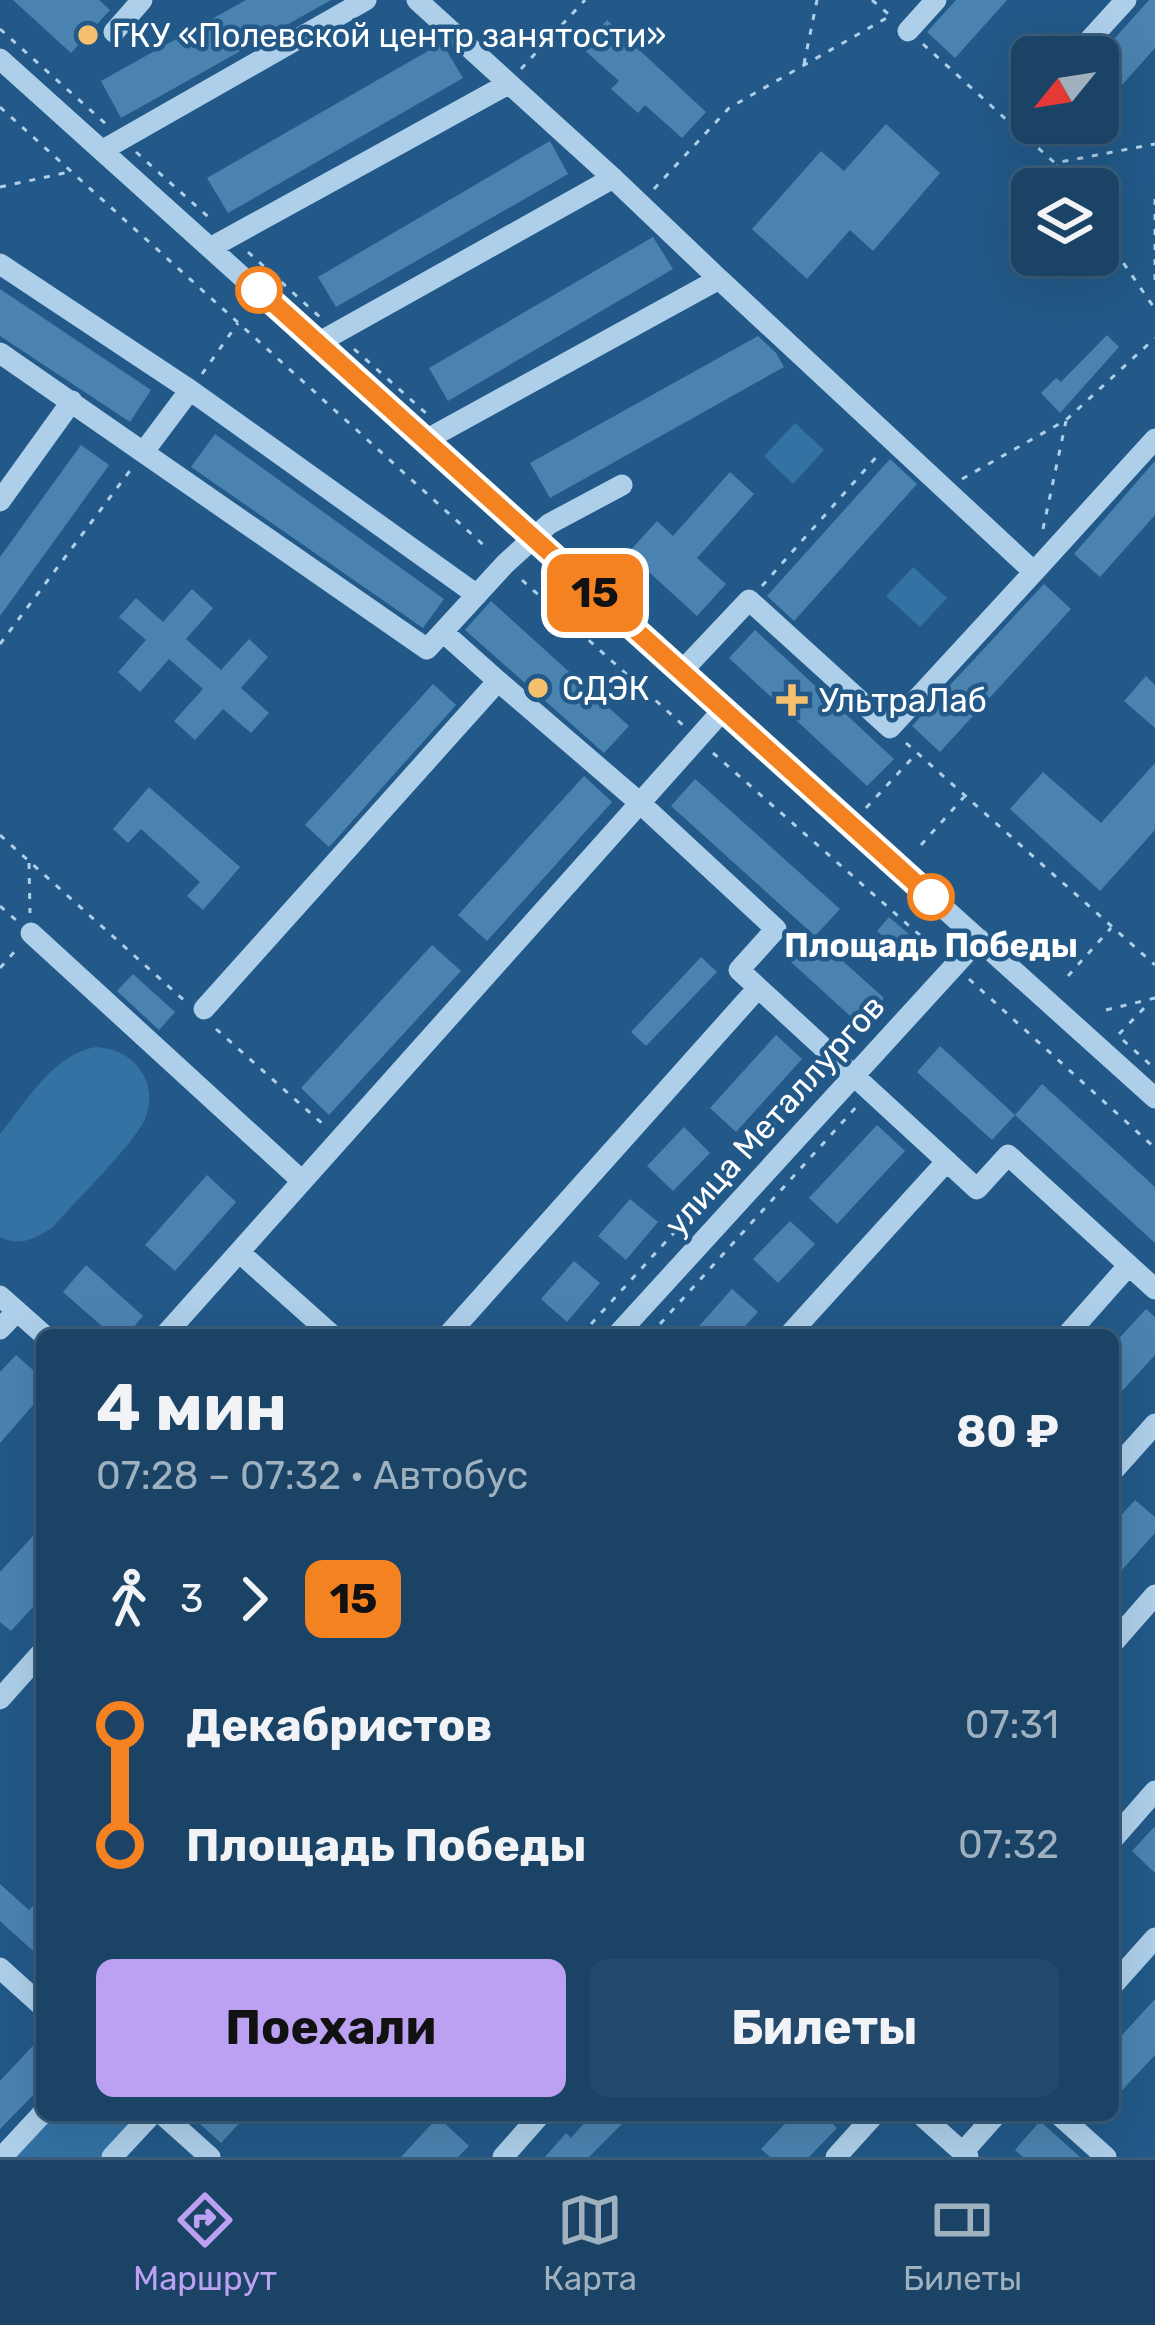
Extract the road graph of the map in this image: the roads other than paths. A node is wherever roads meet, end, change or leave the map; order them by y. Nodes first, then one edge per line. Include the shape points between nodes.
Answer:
1 (142, 0) edge
2 (366, 0) edge
3 (417, 0) edge
4 (936, 0) edge
5 (1126, 0) edge
6 (908, 31) road end
7 (114, 32) dead end
8 (1093, 36) edge
9 (0, 59) edge
10 (512, 79) junction
11 (103, 150) junction
12 (613, 178) junction
13 (212, 247) junction
14 (0, 264) edge
15 (719, 278) junction
16 (318, 343) junction
17 (0, 353) edge
18 (190, 390) junction
19 (72, 401) junction
20 (1155, 439) edge
21 (424, 441) junction
22 (145, 450) junction
23 (622, 485) dead end
24 (0, 501) edge
25 (534, 538) junction
26 (1034, 572) junction
27 (477, 595) junction
28 (443, 632) junction
29 (681, 672) junction
30 (498, 681) junction
31 (723, 710) junction
32 (640, 803) junction
33 (31, 933) road end
34 (979, 939) junction
35 (758, 988) junction
36 (196, 1008) road end
37 (862, 1083) junction
38 (1155, 1098) edge
39 (947, 1161) junction
40 (302, 1181) junction
41 (239, 1252) junction
42 (1146, 1275) edge
43 (8, 1303) edge
44 (0, 1329) edge
45 (37, 1329) edge
46 (170, 1329) edge
47 (325, 1329) edge
48 (453, 1329) edge
49 (623, 1329) edge
50 (794, 1329) edge
51 (1074, 1329) edge
52 (1155, 1424) edge
53 (1119, 1464) edge
54 (1155, 1595) edge
55 (1119, 1636) edge
56 (36, 1659) edge
57 (0, 1699) edge
58 (1155, 1791) edge
59 (1119, 1832) edge
60 (1154, 1941) edge
61 (0, 1968) edge
62 (1119, 1979) edge
63 (36, 2001) edge
64 (36, 2120) edge
65 (145, 2121) edge
66 (170, 2121) edge
67 (535, 2121) edge
68 (869, 2121) edge
69 (928, 2121) edge
70 (992, 2121) edge
71 (1066, 2121) edge
72 (965, 2155) edge
73 (2, 2157) edge
74 (112, 2157) edge
75 (210, 2157) edge
76 (503, 2157) edge
77 (836, 2157) edge
78 (1106, 2157) edge

1 - 7 street
2 - 11 street
3 - 10 street
4 - 6 street
5 - 8 street
9 - 11 street
10 - 12 street
10 - 13 street
11 - 13 street
12 - 15 street
12 - 16 street
13 - 16 street
14 - 18 street
15 - 21 street
15 - 26 street
16 - 21 street
17 - 19 street
18 - 22 street
18 - 27 street
19 - 22 street
19 - 24 street
20 - 26 street
21 - 25 street
22 - 28 street via 427,649
23 - 25 street
25 - 27 street
25 - 29 street
26 - 29 street via 890,728 749,600
27 - 28 street
28 - 30 street
29 - 31 street
30 - 32 street
30 - 36 street
31 - 32 street
31 - 34 street
32 - 35 street via 776,929 739,970
32 - 40 street
33 - 40 street
34 - 37 street, улица Металлургов
34 - 38 street
35 - 37 street
35 - 48 street
37 - 39 street
37 - 49 street, улица Металлургов
39 - 42 street via 977,1189 1009,1155
39 - 50 street
40 - 41 street
41 - 46 street
41 - 47 street
42 - 51 street
43 - 44 street
43 - 45 street
52 - 53 street
54 - 55 street
56 - 57 street
58 - 59 street
60 - 62 street
61 - 63 street
64 - 73 street
65 - 74 street
66 - 75 street
67 - 76 street
68 - 77 street
69 - 72 street
70 - 72 street
71 - 78 street

